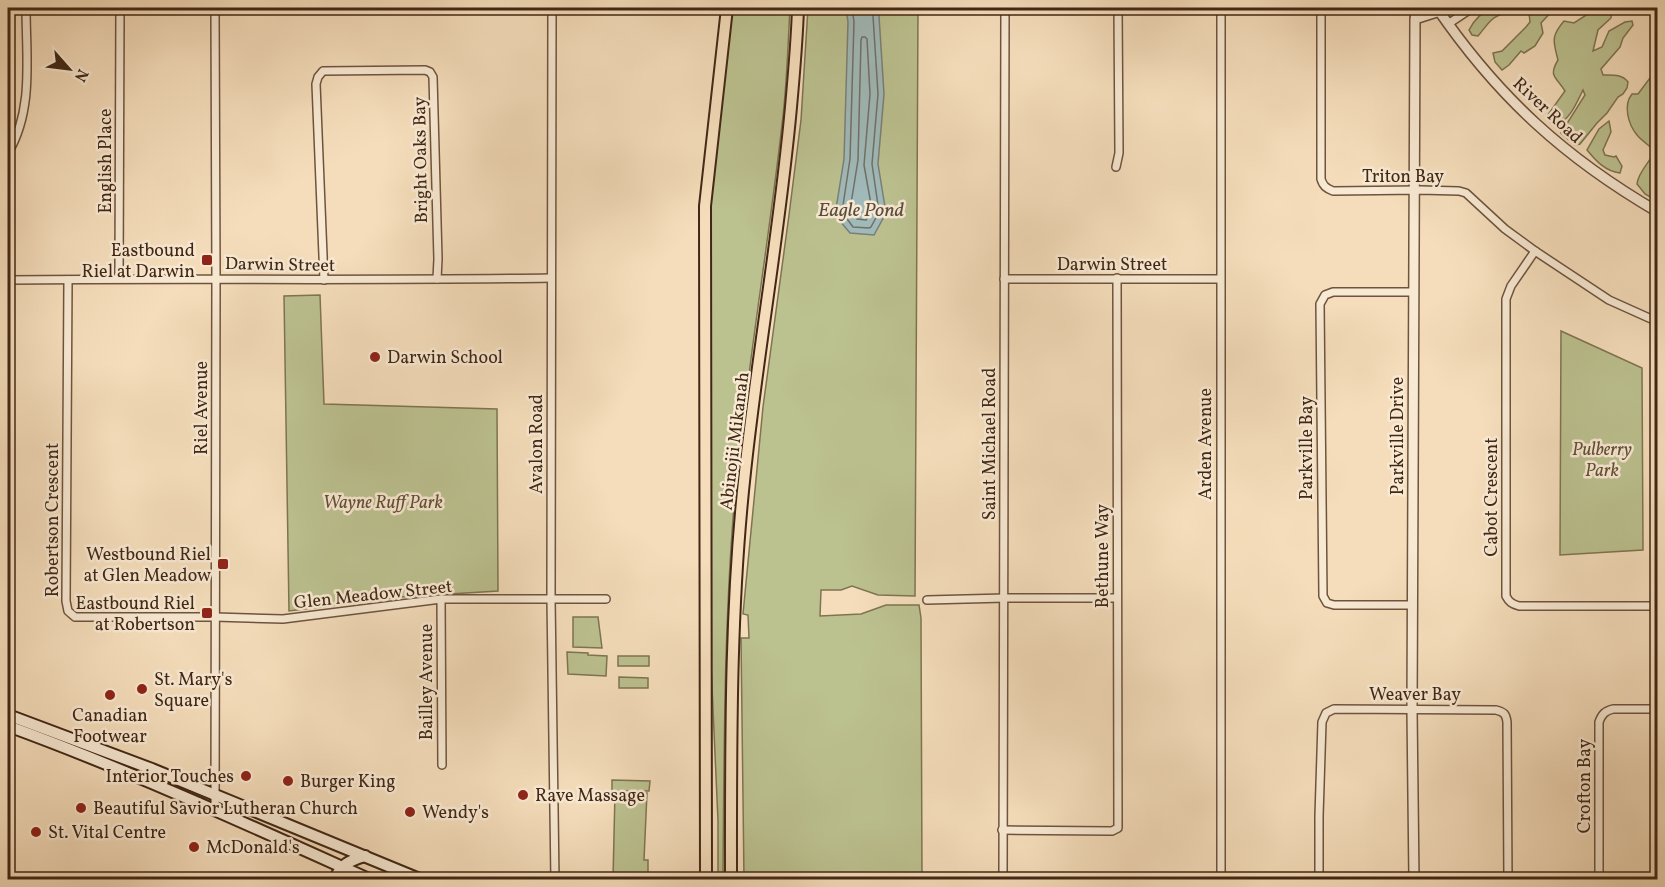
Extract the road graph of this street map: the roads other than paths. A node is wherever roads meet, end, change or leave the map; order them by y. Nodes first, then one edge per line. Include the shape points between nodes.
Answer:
1 (26, 8) edge
2 (120, 8) edge
3 (215, 8) edge
4 (552, 8) edge
5 (727, 8) edge
6 (798, 8) edge
7 (1005, 8) edge
8 (1118, 8) edge
9 (1221, 8) edge
10 (1322, 8) edge
11 (1413, 8) edge
12 (1472, 8) edge
13 (1438, 9) edge
14 (1415, 19) junction
15 (1448, 24) junction
16 (8, 153) edge
17 (1116, 167) dead end
18 (1415, 190) junction
19 (1658, 212) edge
20 (1535, 251) junction
21 (119, 278) junction
22 (216, 278) junction
23 (551, 278) junction
24 (1117, 278) junction
25 (437, 279) junction
26 (1004, 279) junction
27 (1220, 279) junction
28 (8, 280) edge
29 (68, 280) junction
30 (324, 280) junction
31 (1413, 292) junction
32 (1658, 322) edge
33 (1005, 598) junction
34 (1117, 598) junction
35 (441, 599) junction
36 (551, 599) junction
37 (606, 599) dead end
38 (927, 600) dead end
39 (1413, 605) junction
40 (1658, 606) edge
41 (215, 617) junction
42 (1658, 709) edge
43 (1412, 710) junction
44 (8, 714) edge
45 (8, 726) edge
46 (442, 765) dead end
47 (216, 796) junction
48 (215, 810) junction
49 (300, 830) junction
50 (1002, 830) junction
51 (327, 840) junction
52 (284, 841) junction
53 (305, 850) junction
54 (365, 856) junction
55 (342, 867) junction
56 (334, 879) edge
57 (371, 879) edge
58 (422, 879) edge
59 (555, 879) edge
60 (706, 879) edge
61 (731, 879) edge
62 (1003, 879) edge
63 (1221, 879) edge
64 (1319, 879) edge
65 (1414, 879) edge
66 (1508, 879) edge
67 (1599, 879) edge

1 - 16 street via 26,95 22,121
2 - 21 street, English Place
3 - 22 street, Riel Avenue
4 - 23 street, Avalon Road
5 - 60 main road, Abinojii Mikanah via 705,206
6 - 61 main road, Abinojii Mikanah via 785,176 745,472 734,596
7 - 26 street, Saint Michael Road
8 - 17 street
9 - 27 street, Arden Avenue
10 - 18 street, Triton Bay via 1322,184 1333,191
11 - 14 street
12 - 15 street
13 - 14 street
13 - 15 street, River Road
14 - 18 street, Parkville Drive
15 - 19 street, River Road via 1500,88 1551,138 1612,185
18 - 20 street, Triton Bay via 1466,194
18 - 31 street, Parkville Drive
20 - 32 street, Triton Bay via 1610,300
20 - 40 street, Cabot Crescent via 1506,299 1506,596 1519,606
21 - 22 street, Darwin Street
21 - 29 street, Darwin Street
22 - 30 street, Darwin Street
22 - 41 street, Riel Avenue
23 - 25 street, Darwin Street
23 - 36 street, Avalon Road
24 - 26 street, Darwin Street
24 - 27 street, Darwin Street
24 - 34 street, Bethune Way
25 - 30 street, Darwin Street
25 - 30 street, Bright Oaks Bay via 433,77 424,70 323,71 318,76
26 - 33 street, Saint Michael Road
27 - 63 street, Arden Avenue
28 - 29 street, Darwin Street
29 - 41 street, Robertson Crescent via 68,611 75,617
31 - 39 street, Parkville Drive
31 - 39 street, Parkville Bay via 1333,292 1325,295 1320,304 1323,596 1334,605
33 - 34 street
33 - 38 street
33 - 50 street, Saint Michael Road
34 - 50 street, Bethune Way via 1118,828
35 - 36 street, Glen Meadow Street
35 - 41 street, Glen Meadow Street via 283,619
35 - 46 street, Bailley Avenue
36 - 37 street, Glen Meadow Street
36 - 59 street, Avalon Road
39 - 43 street, Parkville Drive
41 - 47 street, Riel Avenue
42 - 67 street, Crofton Bay via 1613,709 1601,715
43 - 64 street, Weaver Bay via 1334,709 1326,713 1322,722
43 - 65 street, Parkville Drive
43 - 66 street, Weaver Bay via 1496,710 1506,715
44 - 47 main road
45 - 48 main road
47 - 48 street, Riel Avenue
47 - 49 main road
48 - 52 main road
49 - 51 main road
49 - 52 main road
50 - 62 street, Saint Michael Road
51 - 53 main road
51 - 54 main road
52 - 53 main road
53 - 55 main road
54 - 55 main road
54 - 58 main road
55 - 56 main road
55 - 57 main road

